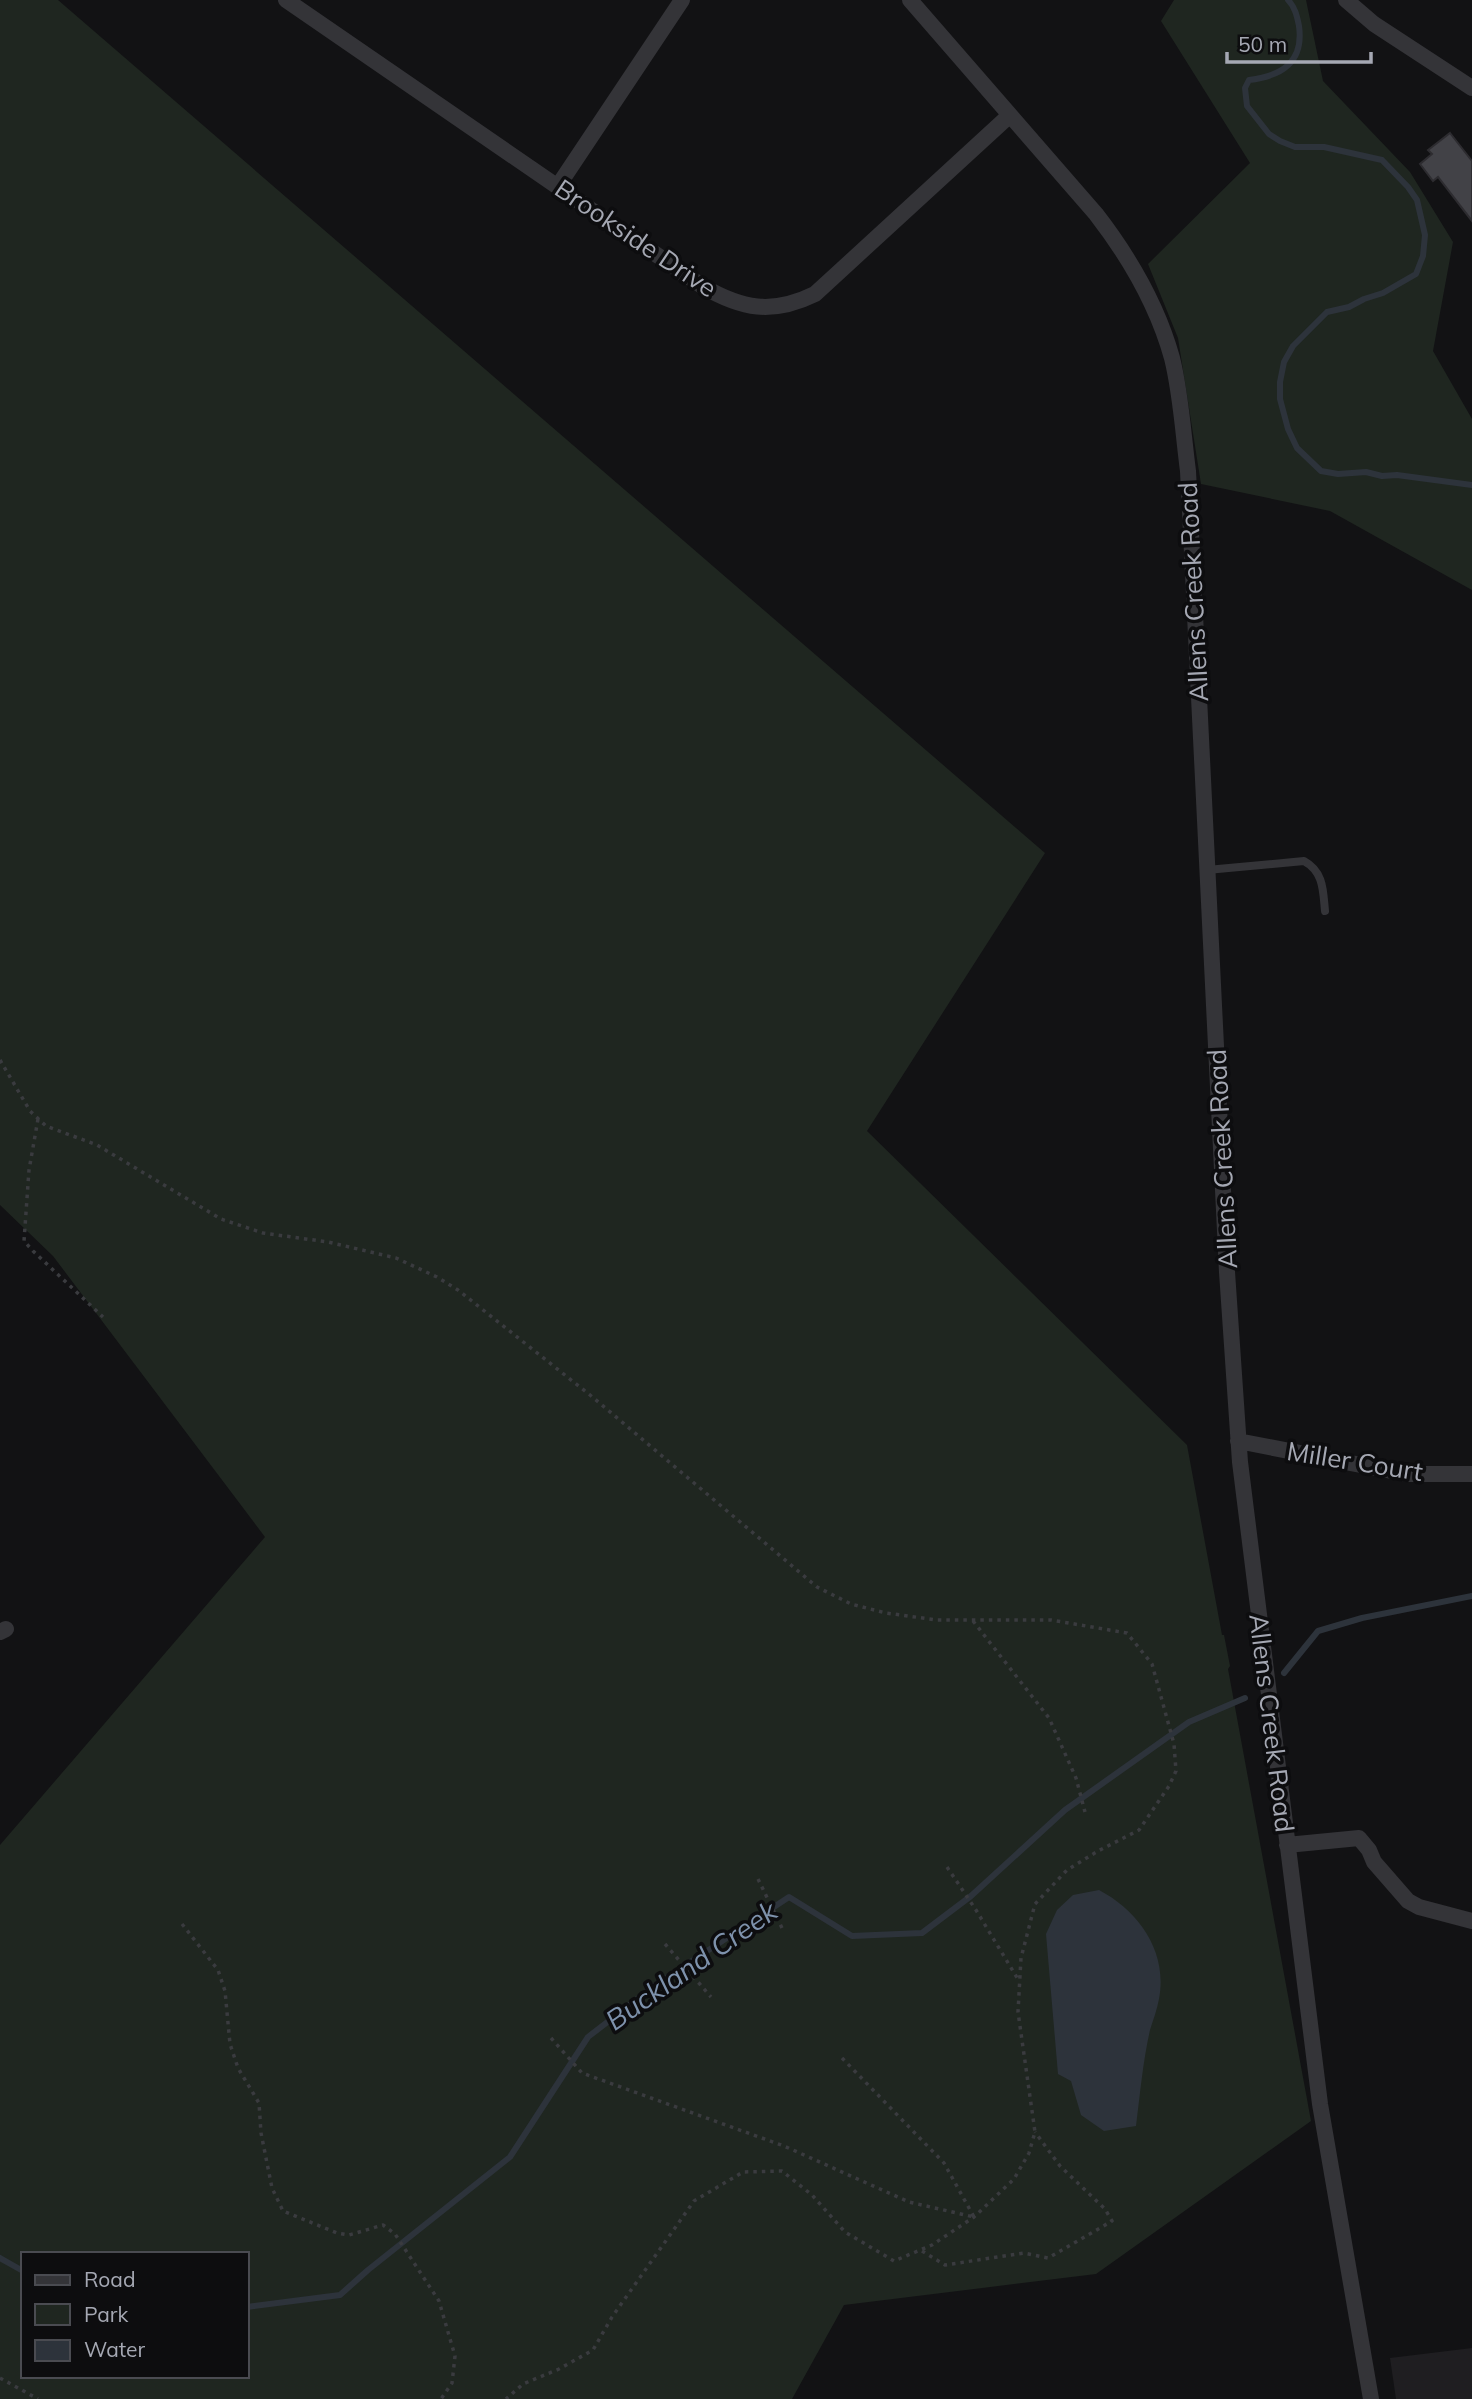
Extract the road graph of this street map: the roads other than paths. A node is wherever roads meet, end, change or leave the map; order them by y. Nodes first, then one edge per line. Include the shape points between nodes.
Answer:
1 (286, 0) edge
2 (682, 0) edge
3 (910, 0) edge
4 (1346, 0) edge
5 (1472, 88) edge
6 (1010, 115) junction
7 (558, 186) junction
8 (1207, 870) junction
9 (1325, 911) dead end
10 (1238, 1441) junction
11 (1472, 1474) edge
12 (1287, 1844) junction
13 (1472, 1921) edge
14 (1371, 2399) edge

1 - 7 street, Brookside Drive
2 - 7 street
3 - 6 street, Allens Creek Road
4 - 5 street via 1374,24
6 - 7 street, Brookside Drive via 834,279 815,294 778,307 757,307 719,295
6 - 8 street, Allens Creek Road via 1122,248 1160,321 1172,358 1188,471
8 - 9 lane via 1304,861 1321,880
8 - 10 street, Allens Creek Road
10 - 11 street, Miller Court via 1407,1474
10 - 12 street, Allens Creek Road
12 - 13 street via 1359,1838 1408,1900
12 - 14 street, Allens Creek Road via 1320,2104

